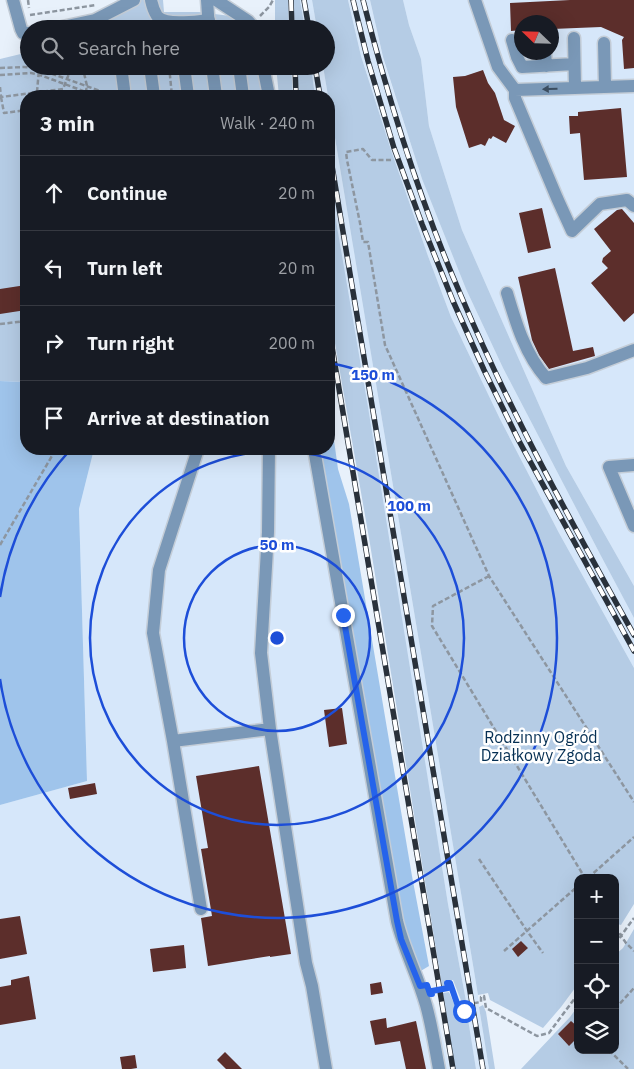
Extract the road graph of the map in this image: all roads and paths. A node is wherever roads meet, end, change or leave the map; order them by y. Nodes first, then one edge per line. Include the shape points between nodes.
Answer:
1 (13, 0) edge
2 (134, 0) edge
3 (151, 0) edge
4 (207, 0) edge
5 (216, 0) edge
6 (272, 0) edge
7 (475, 0) edge
8 (98, 4) dead end
9 (30, 15) dead end
10 (95, 20) edge
11 (163, 20) edge
12 (209, 20) edge
13 (244, 20) edge
14 (259, 20) edge
15 (20, 25) edge
16 (574, 38) dead end
17 (512, 40) dead end
18 (604, 43) dead end
19 (546, 60) edge
20 (574, 64) junction
21 (546, 66) junction
22 (20, 67) edge
23 (0, 68) edge
24 (20, 74) edge
25 (0, 75) edge
26 (38, 75) joint
27 (55, 75) edge
28 (68, 75) edge
29 (84, 75) edge
30 (120, 75) edge
31 (151, 75) edge
32 (169, 75) edge
33 (185, 75) edge
34 (213, 75) edge
35 (240, 75) edge
36 (265, 75) edge
37 (66, 79) junction
38 (64, 84) junction
39 (87, 86) junction
40 (634, 86) edge
41 (0, 87) edge
42 (605, 87) junction
43 (575, 88) junction
44 (38, 90) edge
45 (55, 90) edge
46 (80, 90) edge
47 (86, 90) edge
48 (105, 90) edge
49 (119, 90) edge
50 (153, 90) edge
51 (171, 90) edge
52 (187, 90) edge
53 (215, 90) edge
54 (243, 90) edge
55 (268, 90) edge
56 (515, 90) junction
57 (20, 94) edge
58 (1, 97) junction
59 (20, 111) edge
60 (390, 160) dead end
61 (634, 206) edge
62 (507, 293) dead end
63 (20, 322) edge
64 (0, 324) edge
65 (634, 350) edge
66 (52, 455) edge
67 (196, 455) edge
68 (269, 455) edge
69 (315, 455) edge
70 (634, 464) edge
71 (634, 526) edge
72 (0, 545) edge
73 (489, 576) junction
74 (270, 729) junction
75 (173, 741) junction
76 (634, 802) edge
77 (634, 837) edge
78 (479, 859) dead end
79 (584, 874) edge
80 (591, 874) edge
81 (574, 890) edge
82 (201, 908) dead end
83 (634, 918) edge
84 (527, 931) junction
85 (619, 933) edge
86 (621, 936) junction
87 (619, 939) edge
88 (504, 951) dead end
89 (634, 951) edge
90 (543, 953) dead end
91 (420, 986) junction
92 (634, 988) edge
93 (574, 999) edge
94 (619, 1005) edge
95 (613, 1054) edge
96 (326, 1069) edge
97 (439, 1069) edge
98 (628, 1069) edge

1 - 15 street
2 - 10 street
3 - 11 street via 157,16
4 - 12 street
5 - 13 street
6 - 14 path
7 - 56 street via 498,67
8 - 9 path
16 - 20 street
17 - 21 street via 522,67
18 - 42 street
19 - 21 street
20 - 21 street
20 - 43 street
22 - 23 path
24 - 25 path
26 - 38 path
26 - 44 path
27 - 37 path
28 - 37 path
29 - 39 path
30 - 49 street
31 - 50 street
32 - 51 path
33 - 52 street
34 - 53 street
35 - 54 street
36 - 55 street
37 - 38 path
37 - 39 path
38 - 45 path via 63,89
38 - 46 path
39 - 47 path
39 - 48 path
40 - 42 street
41 - 58 path
42 - 43 street
43 -> 56 street
56 - 61 street via 515,98 572,231 600,204 627,200
57 - 58 path
58 - 59 path via 4,113
60 - 73 path via 372,160 363,149 346,152 363,242 368,242 385,345
62 - 65 street via 517,328 546,378 587,368
63 - 64 path
66 - 72 path
67 - 75 street via 159,570 153,633
68 - 74 street via 261,653
69 - 91 street via 397,921
70 - 71 street via 609,468
73 - 76 path
73 - 79 path via 433,606 432,626
74 - 75 street
74 - 96 street via 306,963
75 - 82 street
77 - 80 path
78 - 84 path
81 - 84 path
83 - 86 path
84 - 88 path
84 - 90 path
85 - 86 path
86 - 87 path
86 - 89 path
91 - 93 path via 427,985 432,994 432,991 448,988 447,983 450,983 460,1012 464,1011 463,1005 481,1002 480,997 484,996 486,1008 538,1036 549,1033
91 - 97 street via 430,1018
92 - 94 path
95 - 98 path

